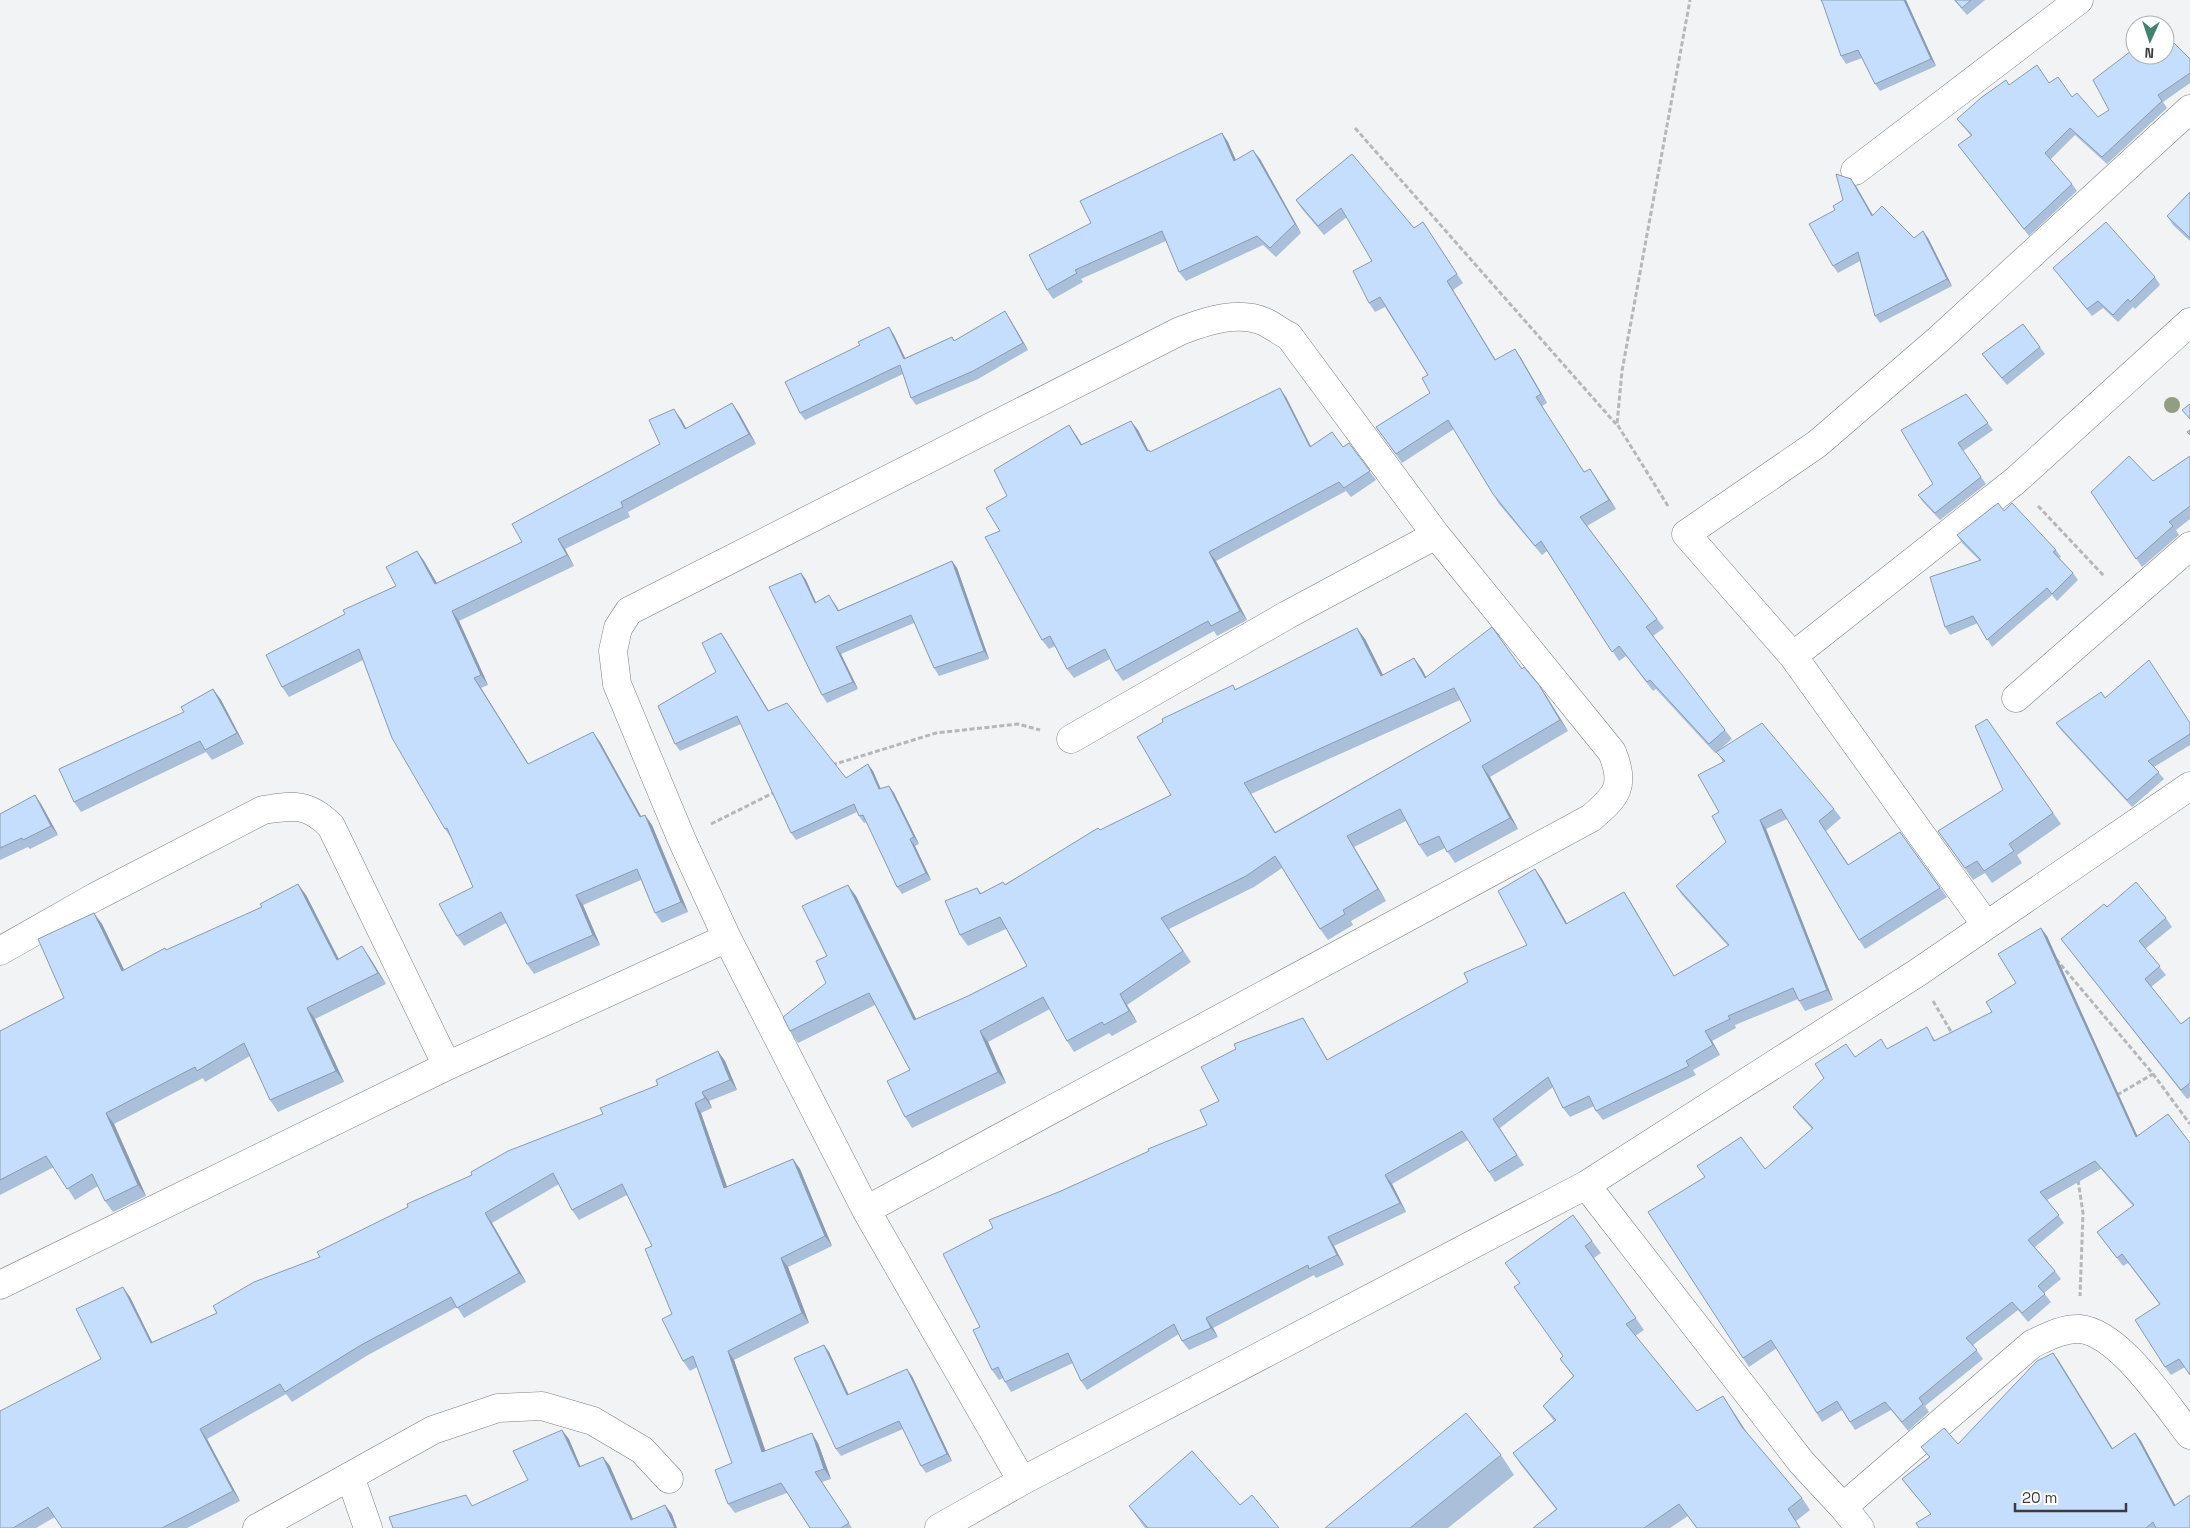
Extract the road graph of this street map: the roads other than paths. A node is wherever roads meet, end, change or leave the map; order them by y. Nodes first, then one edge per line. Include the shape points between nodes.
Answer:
1 (2079, 0) edge
2 (2190, 109) edge
3 (1855, 171) dead end
4 (2190, 322) edge
5 (1436, 535) junction
6 (2190, 546) edge
7 (1793, 656) junction
8 (2016, 698) dead end
9 (1071, 739) road end
10 (2188, 793) edge
11 (1986, 925) junction
12 (727, 938) junction
13 (0, 951) edge
14 (447, 1066) junction
15 (1586, 1185) junction
16 (866, 1210) junction
17 (0, 1285) edge
18 (2190, 1435) edge
19 (350, 1476) junction
20 (670, 1479) dead end
21 (1022, 1481) junction
22 (1843, 1507) junction
23 (257, 1528) edge
24 (368, 1528) edge
25 (939, 1528) edge
26 (1860, 1528) edge

1 - 3 street
2 - 7 street via 1939,339 1817,444 1686,534
4 - 7 street via 2015,481
5 - 9 street via 1287,615
5 - 12 street via 1289,336 1263,321 1213,319 1180,331 629,612 618,628 613,651 617,684
5 - 16 street via 1612,752 1619,769 1620,784 1612,800 1591,818
6 - 8 street
7 - 11 street
10 - 11 street
11 - 15 street via 1917,973
12 - 14 street
12 - 16 street
13 - 14 street via 95,897 263,810 290,806 311,809 331,826
14 - 17 street
15 - 21 street
15 - 22 street via 1802,1462
16 - 21 street
18 - 22 street via 2126,1354 2094,1332 2079,1329 2056,1332 2032,1344
19 - 20 street via 433,1430 498,1408 542,1406 593,1421 642,1450
19 - 23 street
19 - 24 street
21 - 25 street
22 - 26 street

